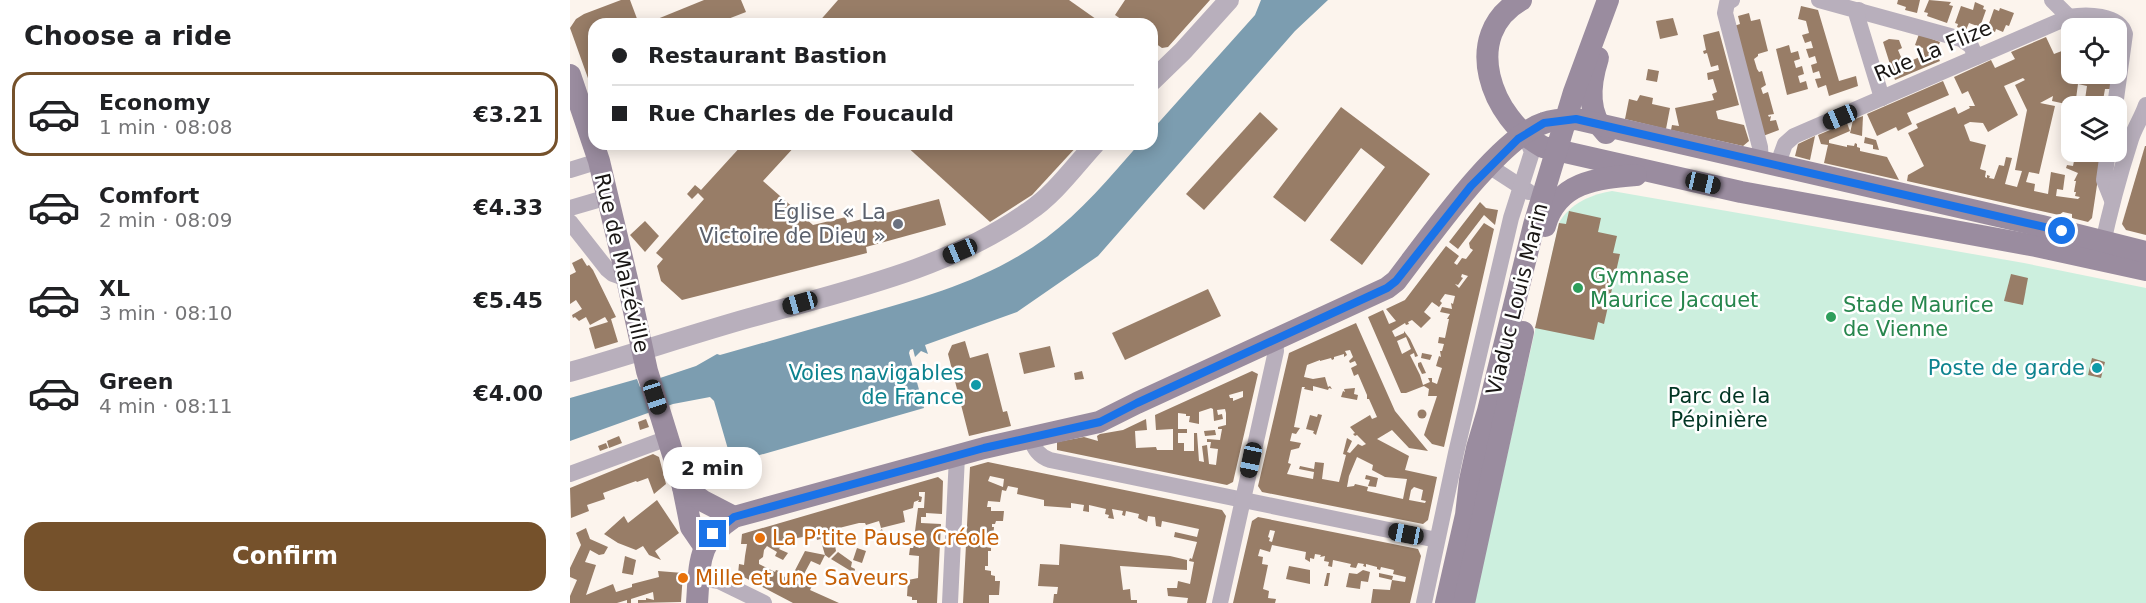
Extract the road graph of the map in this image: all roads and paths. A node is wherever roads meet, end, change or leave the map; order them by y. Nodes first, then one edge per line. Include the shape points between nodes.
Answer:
1 (1228, 0) edge
2 (1521, 0) edge
3 (1608, 0) edge
4 (1620, 0) edge
5 (1819, 0) edge
6 (2052, 0) edge
7 (1729, 1) edge
8 (1859, 10) junction
9 (2069, 17) junction
10 (1976, 57) junction
11 (570, 75) edge
12 (1158, 75) edge
13 (2116, 96) edge
14 (1882, 98) junction
15 (2146, 105) edge
16 (588, 128) edge
17 (1525, 133) junction
18 (595, 150) edge
19 (1090, 150) edge
20 (599, 161) junction
21 (2107, 162) edge
22 (1769, 165) junction
23 (1489, 166) junction
24 (570, 170) edge
25 (1664, 174) junction
26 (1522, 187) junction
27 (608, 197) junction
28 (2112, 200) junction
29 (1553, 206) junction
30 (570, 208) edge
31 (570, 222) edge
32 (2042, 226) junction
33 (2101, 251) junction
34 (2146, 252) edge
35 (2146, 270) edge
36 (627, 279) junction
37 (1275, 339) junction
38 (642, 351) junction
39 (570, 372) edge
40 (668, 438) junction
41 (1030, 438) junction
42 (957, 456) junction
43 (570, 474) edge
44 (683, 487) junction
45 (1242, 501) junction
46 (734, 517) junction
47 (1437, 540) junction
48 (704, 546) junction
49 (699, 578) junction
50 (697, 603) edge
51 (764, 603) edge
52 (950, 603) edge
53 (1220, 603) edge
54 (1424, 603) edge
55 (1446, 603) edge
56 (1464, 603) edge

1 - 12 street
2 - 17 main road via 1498,20 1487,59 1497,99
3 - 55 main road, Viaduc Louis Marin via 1574,92 1534,225 1477,448
4 - 32 main road via 1592,85 1594,114 1613,139 1646,153 1926,214 2012,229
5 - 8 street
6 - 9 street
7 - 22 street via 1725,13 1760,147
8 - 10 street via 1961,39 1971,46
8 - 14 street via 1857,16
9 - 10 street, Rue La Flize
9 - 13 street, Rue La Flize via 2084,14 2103,18 2123,30
10 - 14 street, Rue La Flize
11 - 16 main road, Rue de Malzéville
14 - 22 street, Rue La Flize via 1791,138
15 - 28 street
17 - 22 main road via 1544,123 1574,119
17 - 23 main road
17 - 25 main road via 1543,147
17 - 26 street via 1532,152
18 - 20 main road, Rue de Malzéville
19 - 38 street via 1030,211 980,243 921,268
20 - 24 street
20 - 27 main road, Rue de Malzéville
21 - 28 street via 2104,180
22 - 32 main road
23 - 26 street
23 - 37 main road via 1396,281
25 - 29 main road via 1590,181
25 - 33 main road via 1741,192 2028,244
26 - 29 street
26 - 47 street via 1511,218
27 - 30 street
27 - 36 main road, Rue de Malzéville
28 - 33 street
29 - 56 main road via 1546,222
31 - 36 street via 607,269
32 - 33 main road
33 - 34 main road
33 - 35 main road
36 - 38 main road, Rue de Malzéville
37 - 41 main road via 1100,422
37 - 45 street via 1276,351
38 - 39 street
38 - 40 main road, Rue de Malzéville
40 - 43 street
40 - 44 main road, Rue de Malzéville
41 - 42 main road
41 - 45 street via 1042,458
42 - 46 main road
42 - 52 street
44 - 46 main road
44 - 48 main road, Rue de Malzéville via 692,527
45 - 47 street
45 - 53 street
46 - 48 main road
47 - 54 street
48 - 49 main road
49 - 50 main road
49 - 51 street via 719,581

